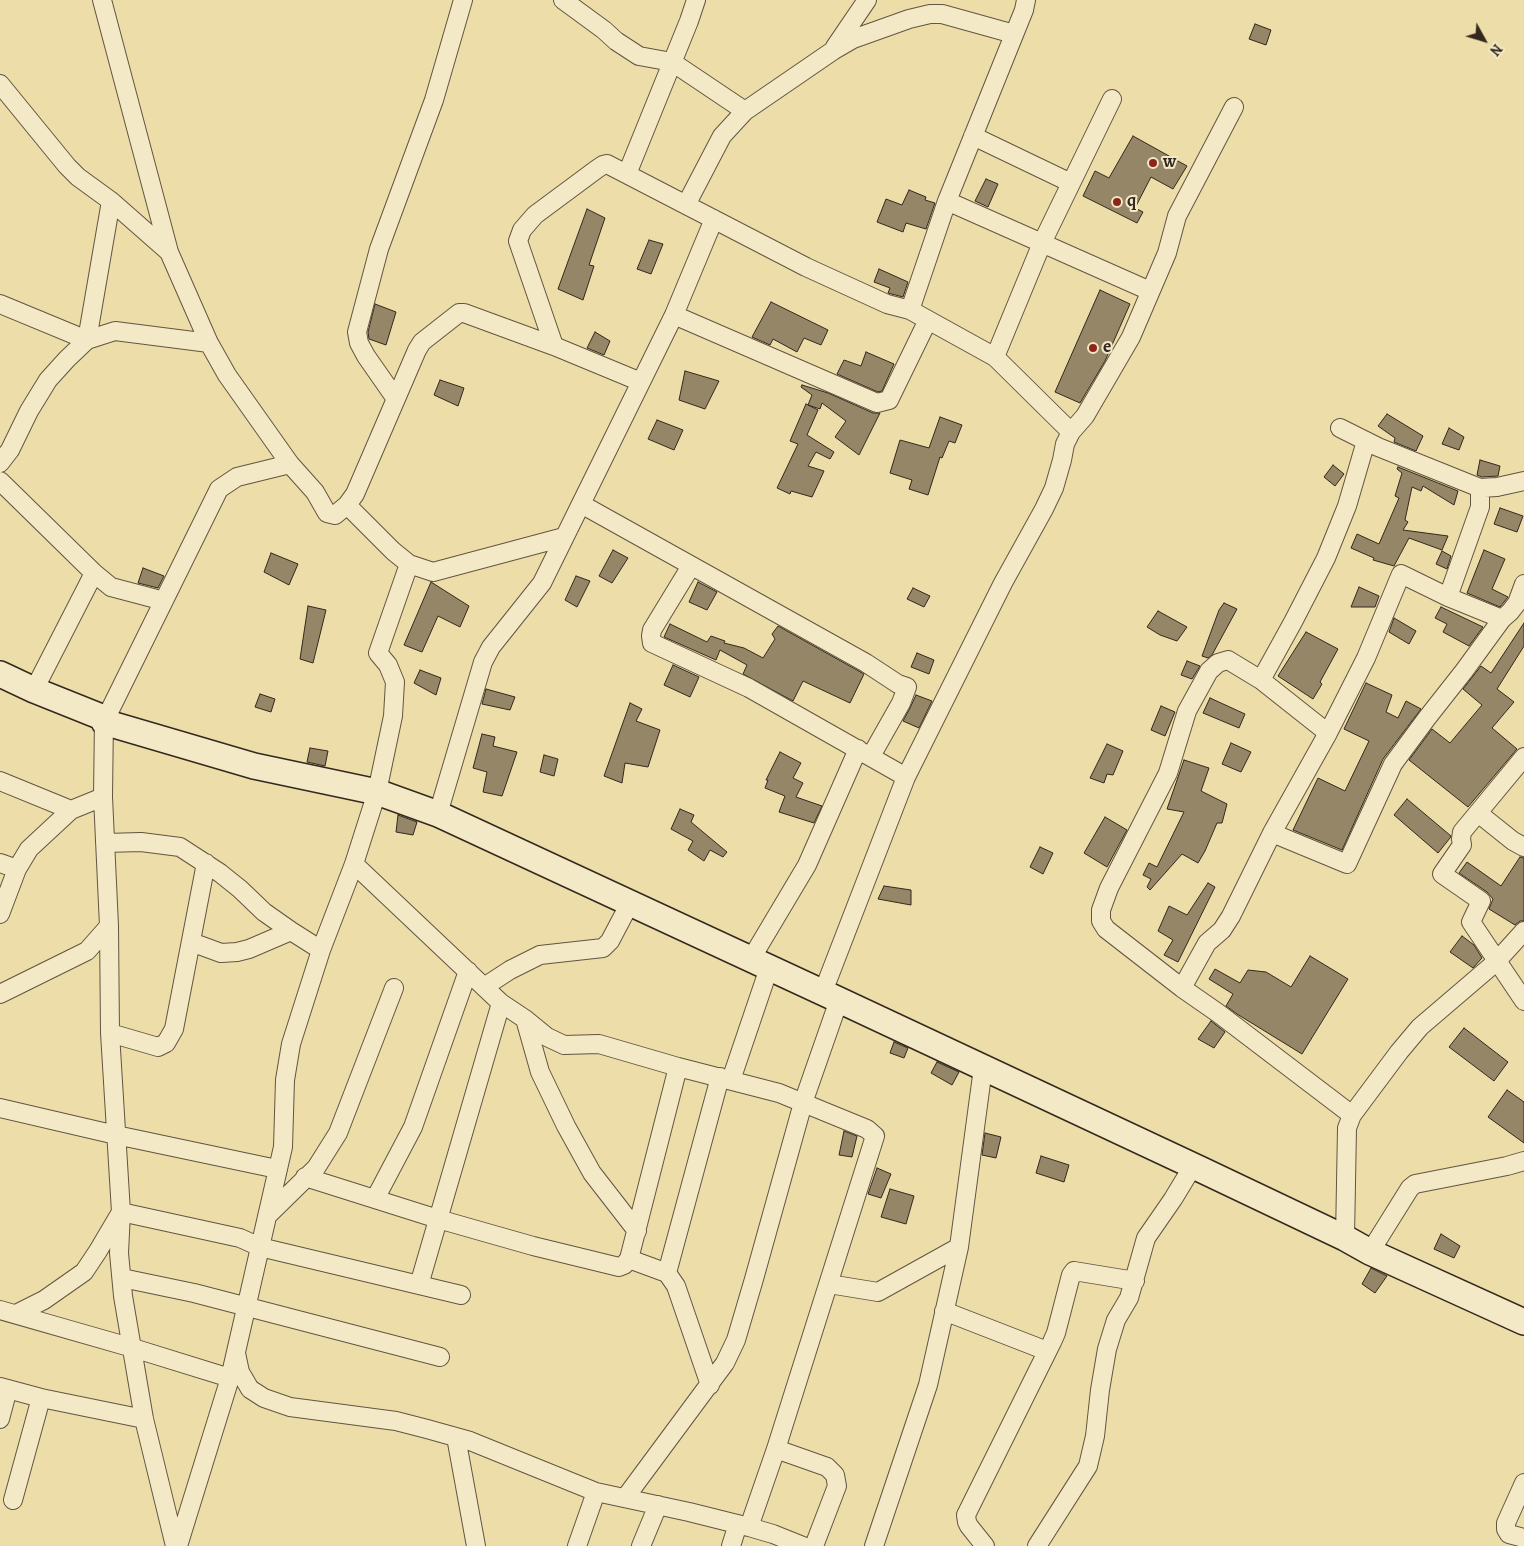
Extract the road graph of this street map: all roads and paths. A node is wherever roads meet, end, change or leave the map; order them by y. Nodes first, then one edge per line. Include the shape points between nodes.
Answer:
1 (102, 0) edge
2 (463, 0) edge
3 (563, 0) edge
4 (696, 0) edge
5 (867, 0) edge
6 (1026, 0) edge
7 (1014, 34) junction
8 (834, 50) junction
9 (672, 62) junction
10 (0, 84) edge
11 (1112, 99) dead end
12 (1234, 107) dead end
13 (745, 111) junction
14 (973, 136) junction
15 (627, 174) junction
16 (1071, 183) junction
17 (111, 201) junction
18 (947, 201) junction
19 (686, 205) junction
20 (714, 219) junction
21 (1042, 243) junction
22 (169, 252) junction
23 (1150, 291) junction
24 (0, 304) edge
25 (910, 310) junction
26 (674, 315) junction
27 (928, 320) junction
28 (87, 340) junction
29 (209, 343) junction
30 (554, 346) junction
31 (995, 357) junction
32 (641, 382) junction
33 (396, 399) junction
34 (1340, 428) dead end
35 (1071, 432) junction
36 (1366, 441) junction
37 (0, 463) edge
38 (290, 464) junction
39 (1524, 480) edge
40 (0, 481) edge
41 (1480, 488) junction
42 (580, 504) junction
43 (347, 505) junction
44 (564, 537) junction
45 (409, 564) junction
46 (691, 566) junction
47 (94, 573) junction
48 (1524, 584) edge
49 (1448, 597) junction
50 (164, 601) junction
51 (1502, 619) junction
52 (0, 674) edge
53 (1261, 680) junction
54 (34, 690) junction
55 (104, 720) junction
56 (1328, 733) junction
57 (864, 752) junction
58 (1524, 757) edge
59 (906, 776) junction
60 (0, 781) edge
61 (377, 792) junction
62 (104, 797) junction
63 (71, 810) junction
64 (1478, 813) junction
65 (438, 814) junction
66 (1272, 833) junction
67 (105, 843) junction
68 (1524, 847) edge
69 (0, 863) edge
70 (206, 863) junction
71 (354, 864) junction
72 (17, 869) junction
73 (630, 903) junction
74 (0, 914) edge
75 (109, 926) junction
76 (290, 931) junction
77 (1524, 931) edge
78 (190, 942) junction
79 (321, 950) junction
80 (1496, 962) junction
81 (760, 963) junction
82 (468, 971) junction
83 (484, 987) junction
84 (394, 988) dead end
85 (1182, 988) junction
86 (0, 994) edge
87 (831, 996) junction
88 (1524, 1002) edge
89 (500, 1003) junction
90 (525, 1020) junction
91 (110, 1033) junction
92 (678, 1067) junction
93 (982, 1068) junction
94 (726, 1078) junction
95 (803, 1103) junction
96 (0, 1108) edge
97 (1352, 1115) junction
98 (116, 1135) junction
99 (1524, 1161) edge
100 (1198, 1168) junction
101 (277, 1169) junction
102 (305, 1177) junction
103 (375, 1199) junction
104 (121, 1212) junction
105 (268, 1214) junction
106 (438, 1219) junction
107 (637, 1231) junction
108 (1344, 1238) junction
109 (260, 1247) junction
110 (959, 1247) junction
111 (1370, 1252) junction
112 (629, 1259) junction
113 (667, 1273) junction
114 (122, 1278) junction
115 (1135, 1281) junction
116 (828, 1284) junction
117 (419, 1285) junction
118 (461, 1295) dead end
119 (246, 1307) junction
120 (944, 1311) junction
121 (8, 1312) edge
122 (1524, 1322) edge
123 (133, 1348) junction
124 (236, 1351) junction
125 (1047, 1351) junction
126 (440, 1357) dead end
127 (230, 1378) junction
128 (710, 1385) junction
129 (4, 1388) edge
130 (41, 1398) junction
131 (0, 1419) edge
132 (144, 1419) junction
133 (456, 1437) junction
134 (776, 1449) junction
135 (1524, 1483) edge
136 (596, 1492) junction
137 (625, 1498) junction
138 (13, 1500) dead end
139 (658, 1505) junction
140 (744, 1526) junction
141 (1524, 1538) edge
142 (793, 1544) edge
143 (176, 1546) edge
144 (476, 1546) edge
145 (577, 1546) edge
146 (642, 1546) edge
147 (730, 1546) edge
148 (814, 1546) edge
149 (874, 1546) edge
150 (984, 1546) edge
151 (1037, 1546) edge

1 - 22 street
2 - 33 street via 434,100 380,248 356,332 366,356
3 - 9 street via 639,56
4 - 9 street
5 - 8 street
6 - 7 street
7 - 8 street via 942,14 930,14 853,39
7 - 14 street
8 - 13 street
9 - 13 street
9 - 15 street
10 - 17 street via 67,166
11 - 16 street
12 - 23 street via 1177,216
13 - 19 street via 722,136
14 - 16 street
14 - 18 street
15 - 19 street
15 - 30 street via 603,165 535,215 522,230 518,241
16 - 21 street
17 - 22 street
17 - 28 street
18 - 21 street
18 - 25 street
19 - 20 street
20 - 25 street via 806,267 887,304
20 - 26 street
21 - 23 street
21 - 31 street
22 - 29 street
23 - 35 street via 1119,359
24 - 28 street
25 - 27 street
26 - 27 street via 877,403 889,400
26 - 32 street
27 - 31 street
28 - 29 street via 115,331
28 - 37 street via 48,380
29 - 38 street via 227,375
30 - 32 street
30 - 33 street via 459,313 422,342
31 - 35 street
32 - 42 street
33 - 43 street via 355,494
34 - 36 street
35 - 59 street via 1044,509
36 - 41 street
36 - 53 street via 1347,506 1326,558
38 - 43 street via 327,513 335,515
38 - 50 street via 237,477 219,489
39 - 41 street
40 - 47 street
41 - 49 street via 1480,507
42 - 44 street
42 - 46 street
43 - 45 street
44 - 45 street via 433,572
44 - 65 street via 542,583 491,647 484,662
45 - 61 street via 378,653 388,665 395,682 393,716
46 - 57 street via 652,630 652,643 749,688
46 - 57 street via 898,684 907,686 901,703
47 - 50 street via 111,587
47 - 54 street
48 - 51 street via 1517,603
49 - 51 street
49 - 56 street via 1401,574 1366,658
50 - 55 street
51 - 66 street via 1394,764 1347,864
52 - 54 street
53 - 56 street
53 - 85 street via 1228,660 1209,671 1187,711 1168,773 1101,910 1101,921 1106,929
54 - 55 street
55 - 61 street via 254,766
55 - 62 street
56 - 66 street
57 - 59 street
57 - 81 street
58 - 64 street
59 - 87 street
60 - 63 street
61 - 65 street
61 - 71 street
62 - 63 street
62 - 67 street
63 - 72 street via 29,849
64 - 68 street
64 - 80 street via 1462,832 1462,845 1442,874 1481,901 1471,922
65 - 73 street
66 - 85 street via 1231,916 1222,930 1207,943
67 - 70 street via 141,842 180,847
67 - 75 street
69 - 72 street
70 - 76 street
70 - 78 street
71 - 79 street
71 - 82 street
72 - 74 street
73 - 81 street
73 - 83 street via 603,948 540,955
75 - 86 street via 87,951
75 - 91 street
76 - 78 street via 237,952 221,953
76 - 79 street
77 - 80 street
78 - 91 street via 174,1029 166,1043 158,1047
79 - 101 street via 291,1044 285,1080 283,1147
80 - 88 street
80 - 97 street via 1420,1027
81 - 87 street
81 - 94 street
82 - 83 street
82 - 103 street via 413,1127
83 - 89 street
84 - 102 street via 338,1133 316,1168
85 - 97 street
87 - 93 street
87 - 95 street
89 - 90 street
89 - 106 street
90 - 92 street via 547,1037 564,1044 599,1044
90 - 107 street via 540,1072 566,1126 592,1173
91 - 98 street
92 - 94 street
92 - 107 street
93 - 100 street
93 - 110 street
94 - 95 street via 779,1092
94 - 113 street
95 - 116 street via 867,1129 875,1136
95 - 128 street via 736,1340
96 - 98 street
97 - 108 street via 1347,1128
98 - 101 street
98 - 104 street
99 - 111 street via 1415,1184
100 - 108 street
100 - 115 street via 1146,1238
101 - 105 street
102 - 103 street
102 - 105 street
103 - 106 street
104 - 109 street via 240,1238
104 - 114 street
104 - 121 street via 84,1272 44,1300
105 - 109 street
106 - 112 street via 619,1267
106 - 117 street
107 - 112 street
108 - 111 street
109 - 117 street
109 - 119 street
110 - 116 street via 878,1292
110 - 120 street
111 - 122 street
112 - 113 street
113 - 128 street via 676,1286
114 - 119 street
114 - 123 street
115 - 125 street via 1074,1270 1056,1332
115 - 151 street via 1116,1320 1107,1350 1088,1466
116 - 134 street
117 - 118 street
119 - 124 street
119 - 126 street
120 - 125 street
120 - 149 street via 928,1385
121 - 123 street
123 - 127 street
123 - 132 street
124 - 127 street
124 - 133 street via 240,1372 250,1389 264,1398 290,1407 396,1421
125 - 150 street via 966,1515 969,1526
127 - 143 street
128 - 137 street
129 - 130 street
129 - 131 street
130 - 132 street
130 - 138 street
132 - 143 street
133 - 136 street
133 - 144 street
134 - 140 street
134 - 148 street via 827,1467 835,1475 837,1486
135 - 141 street via 1506,1523 1509,1534
136 - 137 street
136 - 145 street
137 - 139 street
139 - 140 street
139 - 146 street
140 - 142 street
140 - 147 street

